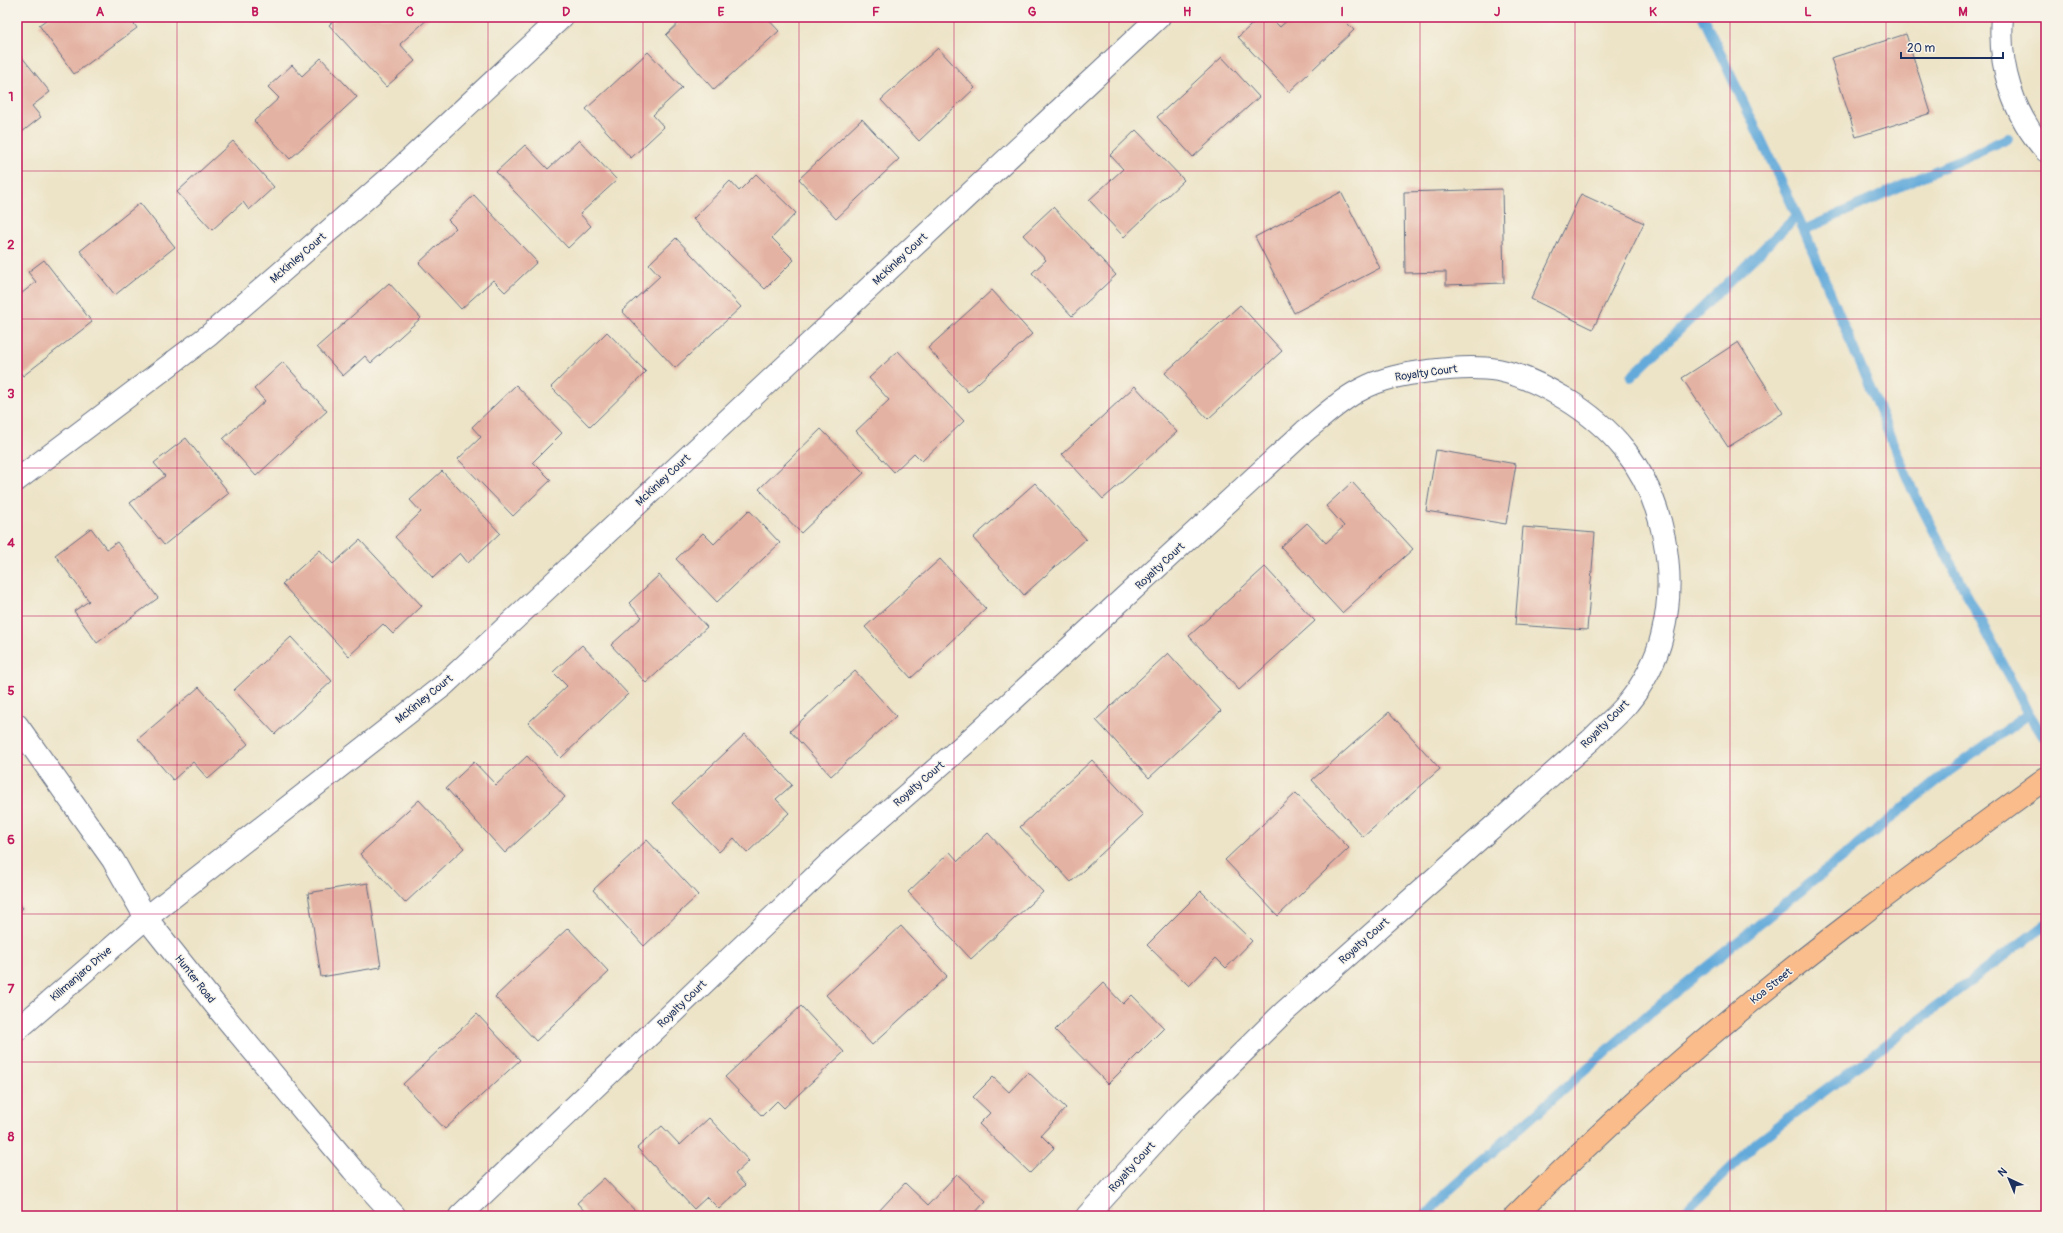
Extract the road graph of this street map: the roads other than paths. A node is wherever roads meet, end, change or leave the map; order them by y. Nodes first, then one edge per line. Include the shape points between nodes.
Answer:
1 (562, 17) edge
2 (1158, 17) edge
3 (2002, 17) edge
4 (2046, 151) edge
5 (17, 480) edge
6 (17, 725) edge
7 (2046, 778) edge
8 (146, 918) junction
9 (17, 1030) edge
10 (395, 1216) edge
11 (460, 1216) edge
12 (1087, 1216) edge
13 (1515, 1216) edge

1 - 5 street, McKinley Court via 393,175 208,336
2 - 8 street, McKinley Court via 444,684
3 - 4 street via 2003,64 2007,79 2017,107
6 - 8 street, Hunter Road via 113,860
7 - 13 main road, Koa Street via 1787,973 1684,1058
8 - 9 street, Kilimanjaro Drive
8 - 10 street, Hunter Road via 220,1011 353,1170
11 - 12 street, Royalty Court via 841,852 975,735 1300,436 1337,405 1360,390 1383,380 1410,373 1443,369 1498,370 1523,377 1560,396 1595,420 1625,450 1650,492 1668,564 1669,598 1662,636 1650,667 1628,703 1597,734 1283,1013 1182,1112

